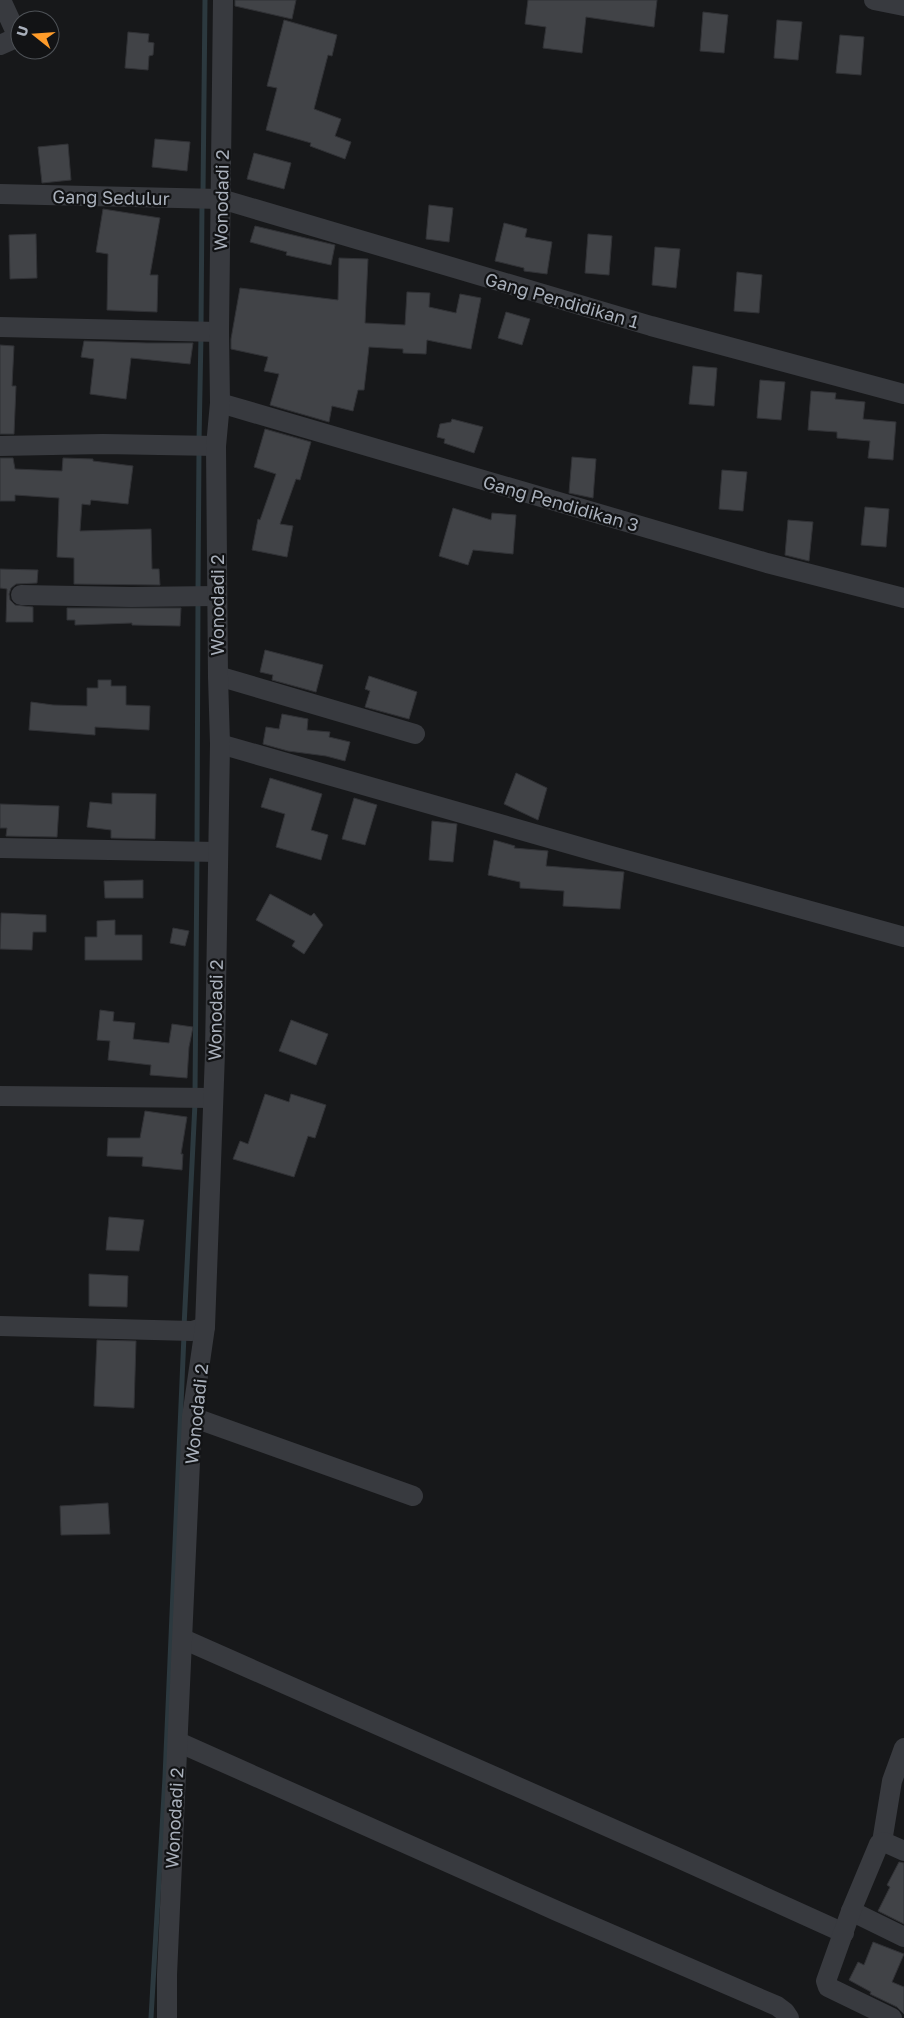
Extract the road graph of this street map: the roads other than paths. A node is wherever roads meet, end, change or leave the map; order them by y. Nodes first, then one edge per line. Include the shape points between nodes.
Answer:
1 (1, 0) edge
2 (223, 0) edge
3 (874, 0) edge
4 (904, 6) edge
5 (0, 45) edge
6 (0, 194) edge
7 (221, 199) junction
8 (0, 327) edge
9 (219, 332) junction
10 (904, 394) edge
11 (220, 403) junction
12 (0, 446) edge
13 (216, 446) junction
14 (21, 595) dead end
15 (218, 596) junction
16 (904, 598) edge
17 (218, 676) junction
18 (415, 734) dead end
19 (220, 744) junction
20 (0, 848) edge
21 (217, 852) junction
22 (904, 937) edge
23 (0, 1096) edge
24 (211, 1098) junction
25 (0, 1326) edge
26 (198, 1329) junction
27 (192, 1417) junction
28 (413, 1496) dead end
29 (183, 1639) junction
30 (178, 1742) junction
31 (904, 1748) edge
32 (882, 1842) junction
33 (904, 1851) edge
34 (852, 1911) junction
35 (844, 1933) junction
36 (904, 1937) edge
37 (167, 2018) edge
38 (788, 2018) edge
39 (892, 2018) edge

1 - 5 street via 18,37
2 - 7 street, Wonodadi 2
3 - 4 street
6 - 7 street, Gang Sedulur
7 - 9 street, Wonodadi 2
7 - 10 street, Gang Pendidikan 1 via 651,326
8 - 9 street
9 - 11 street, Wonodadi 2
11 - 13 street, Wonodadi 2
11 - 16 street, Gang Pendidikan 3 via 767,562
12 - 13 street
13 - 15 street, Wonodadi 2
14 - 15 street
15 - 17 street, Wonodadi 2
17 - 18 street
17 - 19 street, Wonodadi 2
19 - 21 street, Wonodadi 2
19 - 22 street
20 - 21 street
21 - 24 street, Wonodadi 2
23 - 24 street
24 - 26 street, Wonodadi 2
25 - 26 street
26 - 27 street, Wonodadi 2
27 - 28 street
27 - 29 street, Wonodadi 2
29 - 30 street, Wonodadi 2
29 - 35 street
30 - 37 street, Wonodadi 2
30 - 38 street via 777,2006
31 - 32 street via 892,1782
32 - 33 street
32 - 34 street
34 - 35 street
34 - 36 street
35 - 39 street via 827,1985

